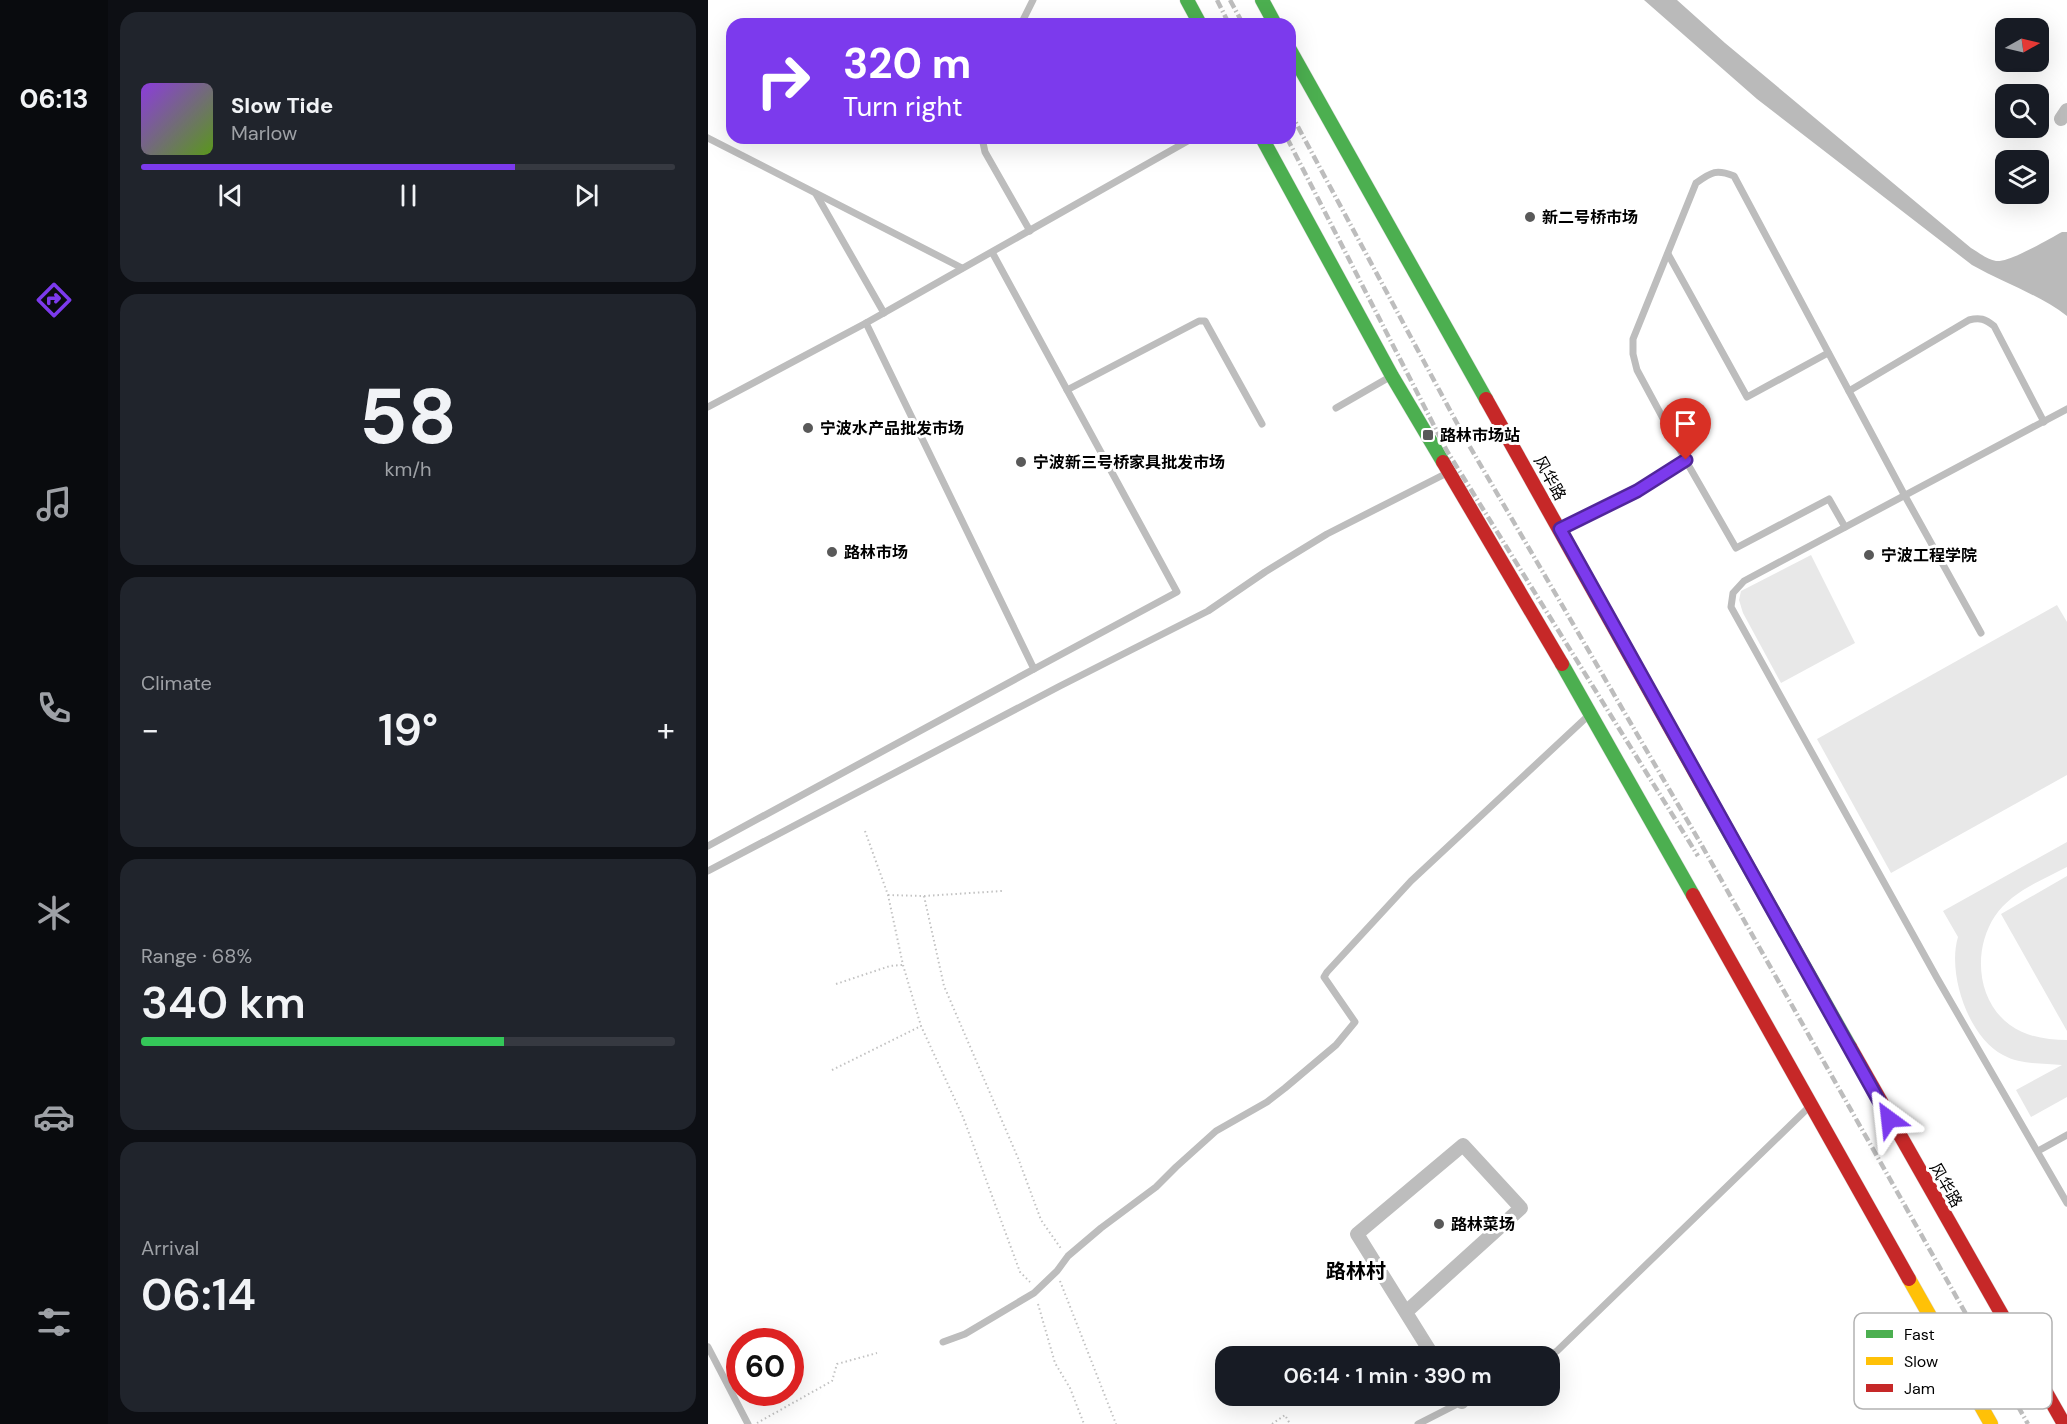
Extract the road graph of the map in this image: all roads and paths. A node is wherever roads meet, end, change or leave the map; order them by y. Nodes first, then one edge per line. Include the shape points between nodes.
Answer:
1 (1033, 0) edge
2 (1187, 0) edge
3 (1262, 0) edge
4 (1024, 18) edge
5 (1197, 18) edge
6 (1272, 18) edge
7 (1296, 61) edge
8 (708, 138) edge
9 (983, 144) edge
10 (1182, 144) edge
11 (1265, 144) edge
12 (816, 194) junction
13 (1030, 231) junction
14 (992, 252) junction
15 (1668, 254) junction
16 (962, 268) junction
17 (884, 313) junction
18 (866, 323) junction
19 (1828, 353) junction
20 (1392, 376) junction
21 (1067, 390) junction
22 (1849, 391) junction
23 (708, 407) edge
24 (1336, 408) dead end
25 (2067, 409) edge
26 (2044, 422) junction
27 (1262, 424) dead end
28 (1686, 460) junction
29 (1449, 472) junction
30 (1905, 496) junction
31 (1845, 527) junction
32 (1560, 529) junction
33 (1981, 633) dead end
34 (1034, 669) junction
35 (1591, 713) junction
36 (864, 831) dead end
37 (708, 846) edge
38 (708, 871) edge
39 (1002, 891) dead end
40 (888, 895) junction
41 (924, 896) junction
42 (903, 965) junction
43 (836, 984) dead end
44 (921, 1026) junction
45 (832, 1070) dead end
46 (1812, 1104) junction
47 (2067, 1135) edge
48 (2038, 1151) junction
49 (2067, 1203) edge
50 (1063, 1251) dead end
51 (1057, 1271) junction
52 (1034, 1293) junction
53 (1406, 1312) junction
54 (1929, 1313) edge
55 (2000, 1313) edge
56 (943, 1342) dead end
57 (1427, 1346) edge
58 (708, 1347) edge
59 (1560, 1348) edge
60 (877, 1353) dead end
61 (2052, 1403) edge
62 (1447, 1406) edge
63 (1983, 1409) edge
64 (748, 1424) edge
65 (755, 1424) edge
66 (1084, 1424) edge
67 (1116, 1424) edge
68 (1272, 1424) edge
69 (1290, 1424) edge
70 (1418, 1424) edge
71 (1991, 1424) edge
72 (2064, 1424) edge

1 - 4 lane
2 - 5 main road
3 - 6 main road
7 - 32 main road, 风华路
8 - 12 lane
9 - 13 lane
10 - 13 lane
11 - 20 main road
12 - 16 lane
12 - 17 lane
13 - 14 lane
14 - 16 lane
14 - 21 lane
15 - 19 lane via 1747,397
15 - 19 lane via 1696,183 1721,171 1734,176
15 - 28 lane via 1633,339 1633,354 1637,370
16 - 17 lane
17 - 18 lane
18 - 23 lane
18 - 34 lane
19 - 22 lane
20 - 24 lane
20 - 29 main road
21 - 27 lane via 1199,321 1206,321
21 - 34 lane via 1177,592
22 - 26 lane via 1977,317 1994,326
22 - 30 lane
25 - 26 lane
26 - 30 lane
28 - 31 lane via 1736,548 1829,499
28 - 32 lane via 1637,491
29 - 35 main road
29 - 38 lane via 1327,534 1208,611
30 - 31 lane
30 - 33 lane
31 - 48 lane via 1744,581 1733,593 1731,607
32 - 55 main road, 风华路
34 - 37 lane
35 - 46 main road
35 - 51 lane via 1411,881 1327,972 1324,977 1355,1022 1336,1045 1267,1102 1216,1131 1156,1187 1068,1256
36 - 40 path
39 - 41 path
40 - 41 path
40 - 42 path
41 - 50 path via 944,986 1041,1220
42 - 43 path
42 - 44 path
44 - 45 path
44 - 52 path via 963,1117 1020,1272 1030,1281
46 - 54 main road
46 - 59 lane
47 - 48 lane
48 - 49 lane
51 - 52 lane
51 - 67 path
52 - 56 lane via 965,1334
52 - 66 path via 1055,1363
53 - 53 street via 1357,1234 1463,1145 1521,1208
53 - 57 street
58 - 64 lane
60 - 65 path via 837,1364 832,1381
61 - 72 main road, 风华路
62 - 70 lane
63 - 71 main road
68 - 69 path via 1285,1415

